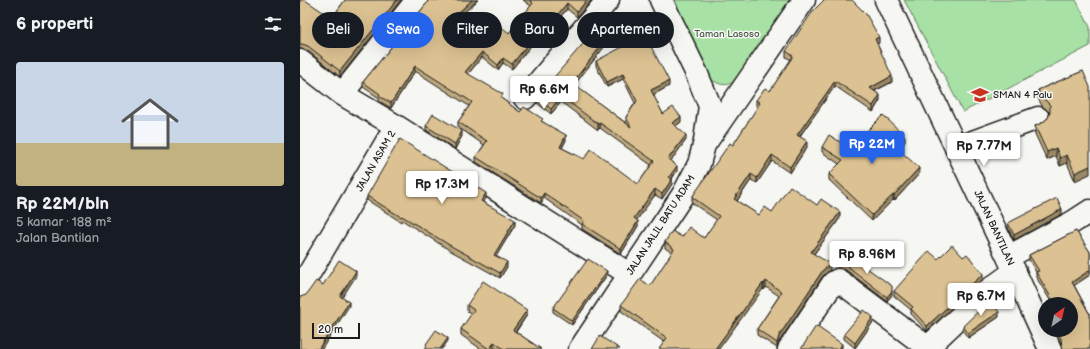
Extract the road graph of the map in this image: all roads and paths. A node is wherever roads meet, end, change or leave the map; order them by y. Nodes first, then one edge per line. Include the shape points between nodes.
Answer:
1 (418, 0) edge
2 (608, 0) edge
3 (661, 0) edge
4 (804, 0) edge
5 (886, 0) edge
6 (300, 61) edge
7 (342, 94) junction
8 (525, 98) dead end
9 (1038, 118) dead end
10 (396, 126) junction
11 (704, 146) junction
12 (956, 148) junction
13 (1090, 210) edge
14 (1012, 264) junction
15 (629, 274) junction
16 (300, 289) edge
17 (926, 348) edge
18 (580, 349) edge
19 (789, 349) edge
20 (1050, 349) edge

1 - 7 street
2 - 8 street
3 - 11 street via 710,106
4 - 11 street, JALAN JALIL BATU ADAM
5 - 12 street, JALAN BANTILAN
6 - 7 street
7 - 10 street
9 - 12 street
10 - 15 street, JALAN ASAM 2
10 - 16 street, JALAN ASAM 2
11 - 15 street, JALAN JALIL BATU ADAM via 699,164 684,193
12 - 14 street, JALAN BANTILAN
13 - 14 street
14 - 17 street
14 - 20 street, JALAN BANTILAN
15 - 18 street, JALAN JALIL BATU ADAM
17 - 19 street via 836,280

